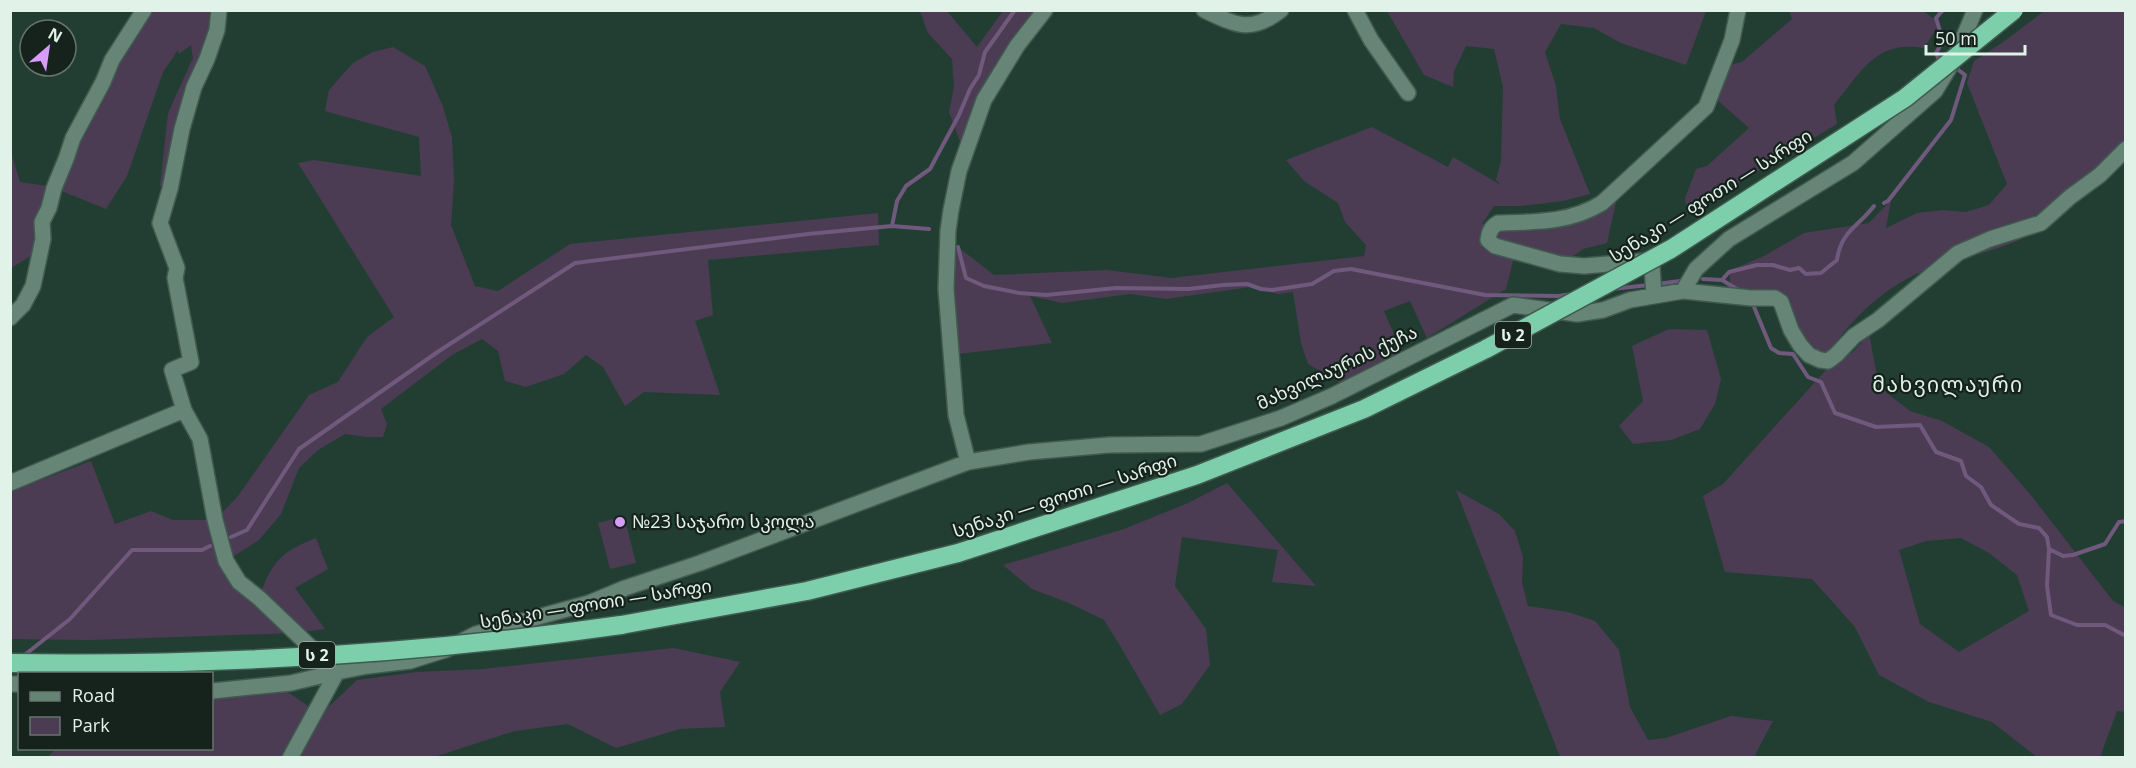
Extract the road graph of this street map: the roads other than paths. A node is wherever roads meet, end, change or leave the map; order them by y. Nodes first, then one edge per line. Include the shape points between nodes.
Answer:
1 (144, 10) edge
2 (219, 10) edge
3 (1045, 10) edge
4 (1204, 10) edge
5 (1281, 10) edge
6 (1355, 10) edge
7 (1738, 10) edge
8 (1975, 10) edge
9 (2014, 10) edge
10 (1408, 93) dead end
11 (2126, 149) edge
12 (1654, 286) junction
13 (1683, 291) junction
14 (10, 318) edge
15 (184, 410) junction
16 (968, 462) junction
17 (10, 483) edge
18 (10, 663) edge
19 (337, 672) junction
20 (213, 691) edge
21 (290, 758) edge

1 - 14 street via 112,60 73,138 42,222 43,239 33,286
2 - 15 street via 217,30 182,129 160,223 177,268 175,278 191,362 172,370
3 - 16 street via 984,100 959,171 949,219 946,290 956,415
4 - 5 street via 1246,26 1258,24
6 - 10 street
7 - 12 street via 1732,40 1706,106 1636,173 1587,212 1545,222 1498,223 1489,234 1488,240 1495,246 1560,264 1645,261 1652,266
8 - 13 street via 1955,58 1935,92 1853,163 1729,239 1696,269
9 - 18 highway, სენაკი — ფოთი — სარფი / ს 2, bridge via 1905,98 1671,249 1486,350 1364,409 1197,475 958,553 807,591 621,626 521,640 371,653 103,664
11 - 13 street, მახვილაურის ქუჩა via 2041,223 1958,253 1828,361 1809,355 1800,345 1781,302 1775,298
12 - 13 street, მახვილაურის ქუჩა
12 - 16 street, მახვილაურის ქუჩა via 1603,310 1577,314 1514,305 1332,396 1281,418 1201,444 1109,445
15 - 17 street
15 - 19 street via 200,439 226,561 239,582
16 - 19 street, მახვილაურის ქუჩა via 589,603 476,634 445,650 410,661
19 - 20 street, მახვილაურის ქუჩა via 291,683
19 - 21 street

